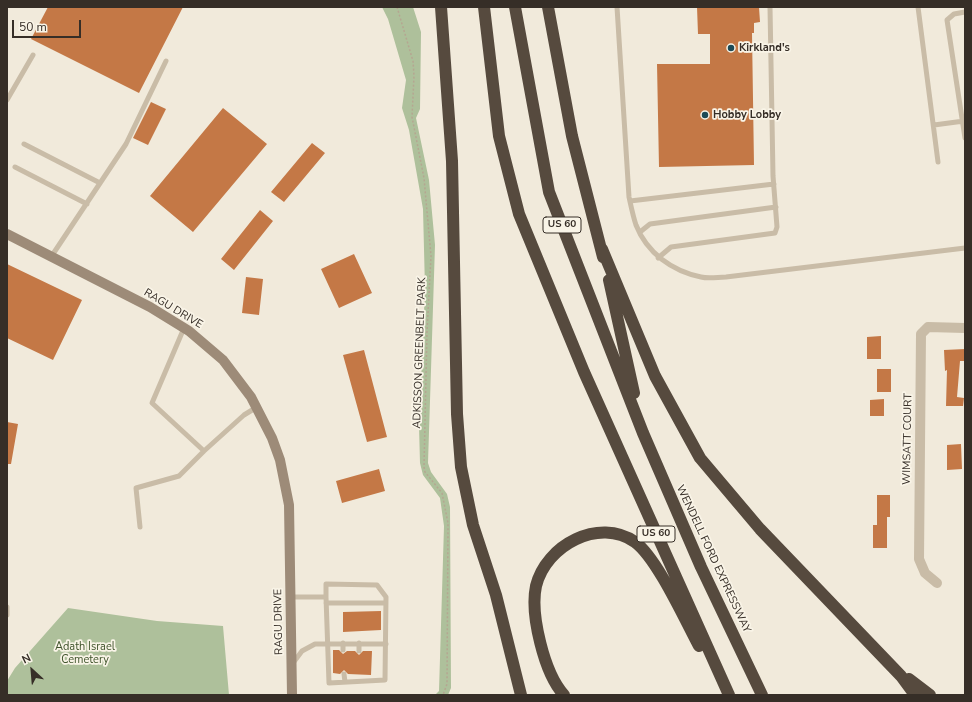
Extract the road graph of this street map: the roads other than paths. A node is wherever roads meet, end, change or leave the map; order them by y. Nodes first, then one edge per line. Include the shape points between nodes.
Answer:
1 (441, 7) edge
2 (515, 7) edge
3 (548, 7) edge
4 (617, 7) edge
5 (770, 7) edge
6 (918, 7) edge
7 (484, 10) edge
8 (965, 12) edge
9 (33, 55) dead end
10 (166, 61) dead end
11 (7, 100) edge
12 (964, 121) edge
13 (934, 125) junction
14 (965, 138) edge
15 (24, 144) dead end
16 (938, 162) dead end
17 (15, 167) dead end
18 (100, 183) junction
19 (774, 184) junction
20 (630, 201) junction
21 (87, 204) junction
22 (776, 208) junction
23 (640, 232) junction
24 (7, 234) edge
25 (965, 248) edge
26 (602, 249) junction
27 (51, 256) junction
28 (658, 258) junction
29 (184, 328) junction
30 (965, 328) edge
31 (257, 407) junction
32 (643, 434) junction
33 (204, 451) junction
34 (140, 527) dead end
35 (937, 583) dead end
36 (290, 597) junction
37 (326, 597) junction
38 (326, 603) junction
39 (386, 603) junction
40 (7, 607) edge
41 (7, 615) edge
42 (327, 643) junction
43 (343, 643) junction
44 (359, 644) junction
45 (386, 644) junction
46 (343, 650) dead end
47 (359, 651) dead end
48 (889, 664) junction
49 (291, 665) junction
50 (344, 674) dead end
51 (360, 674) dead end
52 (360, 681) junction
53 (344, 682) junction
54 (292, 695) edge
55 (521, 695) edge
56 (564, 695) edge
57 (725, 695) edge
58 (729, 695) edge
59 (762, 695) edge
60 (915, 695) edge
61 (930, 695) edge

1 - 55 highway via 452,161 457,414 461,467 473,525 496,595
2 - 32 highway, US 60 via 549,192
3 - 26 highway via 572,136
4 - 20 lane
5 - 19 lane
6 - 13 lane
7 - 58 highway, US 60 via 499,136 519,214 584,372
8 - 12 lane via 948,16 946,20
9 - 11 lane
10 - 18 lane via 126,144
12 - 13 lane
12 - 14 lane
13 - 16 lane
15 - 18 lane
17 - 21 lane
18 - 21 lane
19 - 20 lane
19 - 22 lane
20 - 23 lane
21 - 27 lane
22 - 23 lane via 650,224
22 - 28 lane via 775,233 671,247
23 - 28 lane
24 - 27 street, RAGU DRIVE
25 - 28 lane via 702,278 674,268
26 - 32 highway
26 - 48 highway via 655,376 700,458 760,529
27 - 29 street, RAGU DRIVE via 150,307
29 - 31 street, RAGU DRIVE via 207,344 223,360
29 - 33 lane via 152,403
30 - 35 street, WIMSATT COURT via 928,327 921,334 919,558 925,574
31 - 33 lane via 244,415
31 - 36 street, RAGU DRIVE via 272,438 289,505
32 - 59 highway, WENDELL FORD EXPRESSWAY / US 60 via 701,567
33 - 34 lane via 179,476 136,488
36 - 37 lane
36 - 49 street, RAGU DRIVE
37 - 38 lane
37 - 39 lane via 326,584 377,584 386,597
38 - 39 lane
38 - 42 lane
39 - 45 lane
40 - 41 lane
42 - 43 lane
42 - 49 lane via 314,644 302,651
42 - 53 lane via 329,683
43 - 44 lane
43 - 46 lane
44 - 45 lane
44 - 47 lane
45 - 52 lane via 385,680
48 - 60 highway
48 - 61 highway
49 - 54 street, RAGU DRIVE
50 - 53 lane
51 - 52 lane
52 - 53 lane
56 - 57 highway via 556,686 542,650 535,598 536,585 555,553 581,536 598,533 624,536 648,555

